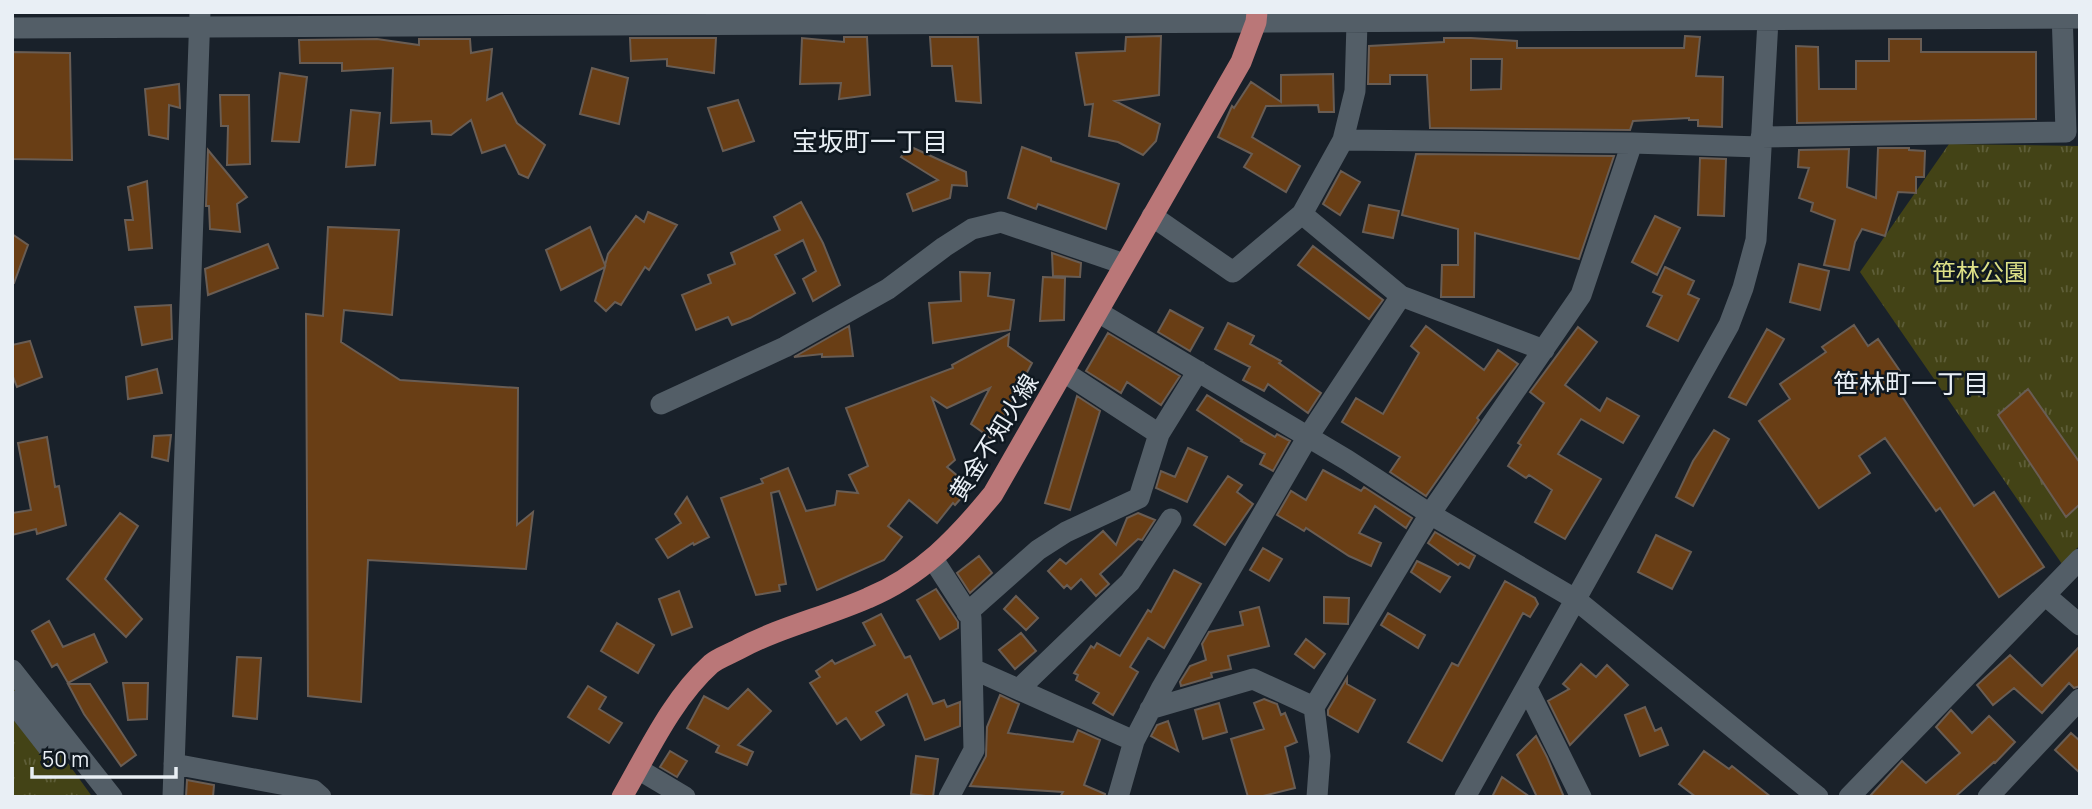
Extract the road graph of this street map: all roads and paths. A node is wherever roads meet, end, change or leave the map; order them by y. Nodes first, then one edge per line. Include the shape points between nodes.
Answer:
1 (1768, 15) edge
2 (2068, 16) edge
3 (1257, 17) edge
4 (695, 18) edge
5 (199, 20) edge
6 (1357, 22) junction
7 (12, 28) edge
8 (1343, 140) junction
9 (1761, 142) junction
10 (1632, 143) junction
11 (1302, 214) junction
12 (1152, 216) junction
13 (1124, 264) junction
14 (1401, 296) junction
15 (1098, 312) junction
16 (1544, 350) junction
17 (1198, 371) junction
18 (1064, 372) junction
19 (661, 404) dead end
20 (1159, 434) junction
21 (1307, 438) junction
22 (1430, 514) junction
23 (1171, 519) dead end
24 (933, 559) junction
25 (2080, 559) edge
26 (2045, 595) junction
27 (1575, 600) junction
28 (967, 613) junction
29 (2080, 625) edge
30 (973, 669) junction
31 (12, 670) edge
32 (1527, 688) junction
33 (1019, 690) junction
34 (2080, 699) edge
35 (12, 701) edge
36 (1314, 708) junction
37 (1150, 709) junction
38 (1134, 741) junction
39 (51, 751) dead end
40 (174, 764) junction
41 (638, 769) junction
42 (112, 797) edge
43 (173, 797) edge
44 (321, 797) edge
45 (622, 797) edge
46 (685, 797) edge
47 (949, 797) edge
48 (1118, 797) edge
49 (1317, 797) edge
50 (1465, 797) edge
51 (1581, 797) edge
52 (1818, 797) edge
53 (1849, 797) edge
54 (1988, 797) edge

1 - 2 street
1 - 6 street
1 - 9 street
2 - 9 street via 2066,132
3 - 4 street
3 - 6 street
3 - 12 main road, 黄金不知火線 via 1241,62
4 - 5 street
5 - 7 street
5 - 40 street
6 - 8 street via 1355,91
8 - 10 street
8 - 11 street
9 - 10 street
9 - 27 street via 1756,240 1729,325
10 - 16 street via 1581,295
11 - 12 street via 1233,272
11 - 14 street
12 - 13 main road, 黄金不知火線
13 - 15 main road, 黄金不知火線
13 - 19 street via 1001,222 972,229 888,289 785,347
14 - 16 street
14 - 21 street
15 - 17 street
15 - 18 main road, 黄金不知火線
16 - 22 street
17 - 20 street
17 - 21 street
18 - 20 street
18 - 24 main road, 黄金不知火線 via 993,494
20 - 28 street via 1139,498 1038,550
21 - 22 street
21 - 37 street
22 - 27 street
22 - 36 street
23 - 33 street via 1130,582
24 - 28 street
24 - 41 main road, 黄金不知火線 via 869,598 762,637 713,663 667,718
25 - 26 street
26 - 29 street
26 - 53 street
27 - 32 street
27 - 52 street
28 - 30 street
30 - 33 street
30 - 47 street via 974,750
31 - 42 street
32 - 50 street
32 - 51 street
33 - 38 street
34 - 54 street
35 - 39 street
36 - 37 street via 1253,679
36 - 49 street via 1320,756
37 - 38 street
38 - 48 street
40 - 43 street
40 - 44 street via 313,790
41 - 45 main road, 黄金不知火線
41 - 46 street

